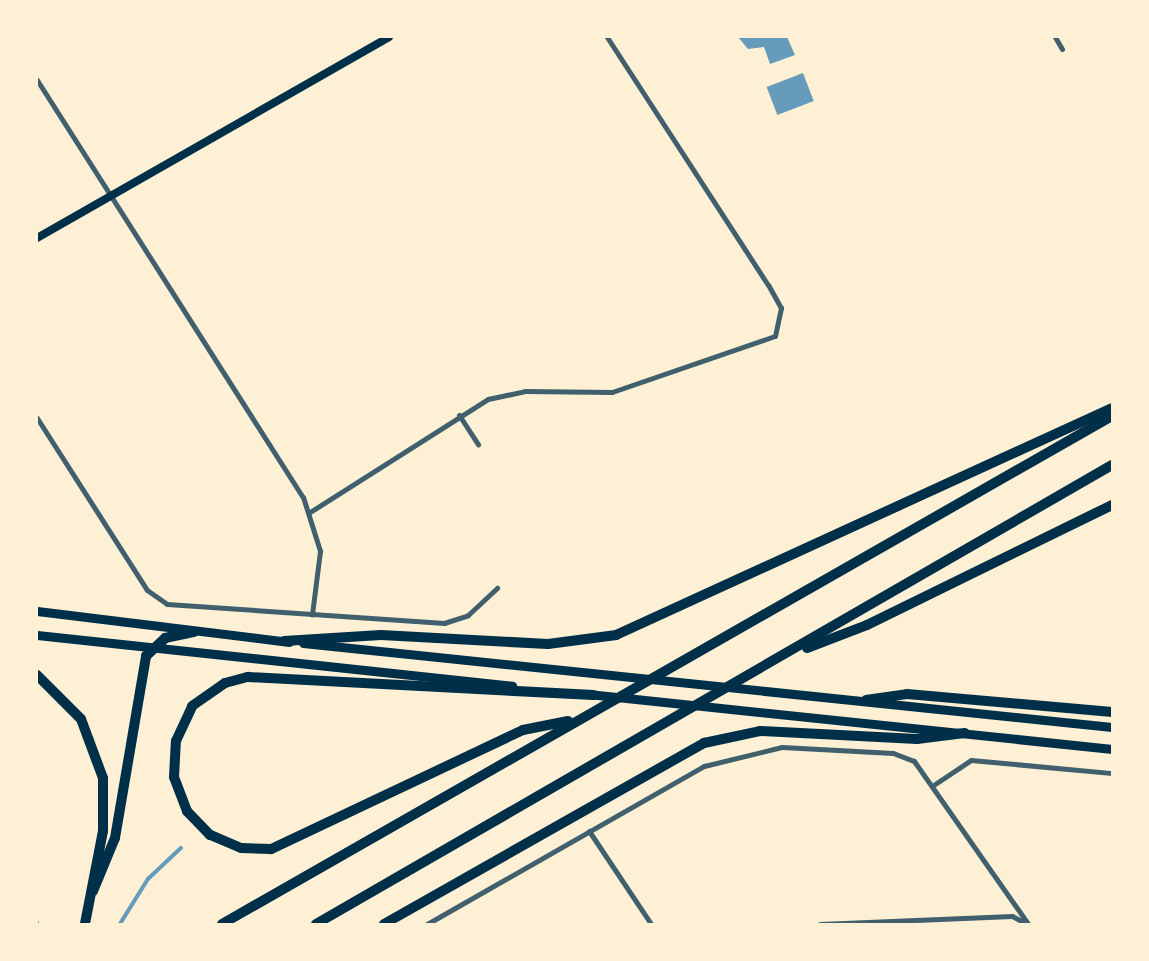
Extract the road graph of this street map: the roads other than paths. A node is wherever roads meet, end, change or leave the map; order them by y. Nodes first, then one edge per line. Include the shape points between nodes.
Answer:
1 (390, 37) edge
2 (607, 37) edge
3 (1055, 37) edge
4 (1062, 49) dead end
5 (37, 80) edge
6 (110, 193) junction
7 (37, 238) edge
8 (1112, 408) edge
9 (459, 415) junction
10 (1112, 416) edge
11 (37, 418) edge
12 (478, 444) dead end
13 (1112, 465) edge
14 (1112, 505) edge
15 (310, 512) junction
16 (497, 588) dead end
17 (37, 611) edge
18 (312, 614) junction
19 (194, 632) junction
20 (37, 635) edge
21 (284, 641) junction
22 (149, 650) junction
23 (780, 657) junction
24 (37, 675) edge
25 (594, 695) junction
26 (866, 700) junction
27 (1112, 712) edge
28 (576, 719) junction
29 (1112, 727) edge
30 (965, 733) junction
31 (1112, 748) edge
32 (1112, 774) edge
33 (935, 783) junction
34 (589, 831) junction
35 (93, 891) junction
36 (85, 924) edge
37 (222, 924) edge
38 (316, 924) edge
39 (384, 924) edge
40 (427, 924) edge
41 (652, 924) edge
42 (820, 924) edge
43 (845, 924) edge
44 (1028, 924) edge

1 - 6 main road
2 - 9 street via 768,285 781,309 780,327 758,346 625,388 586,394 512,392
3 - 4 street
5 - 6 street
6 - 7 main road
6 - 15 street
8 - 21 highway via 616,635 548,644 381,635
9 - 12 street
9 - 15 street
10 - 28 highway
11 - 18 street via 158,599
13 - 23 highway
14 - 23 highway via 867,625
15 - 18 street via 321,565
16 - 18 street via 475,610 444,623
17 - 19 main road
19 - 21 main road
19 - 22 highway via 165,638
20 - 22 main road
21 - 26 main road
22 - 25 main road
22 - 35 highway via 138,681 115,838
23 - 38 highway
24 - 35 highway via 81,719 100,763 105,810
25 - 28 highway via 248,677 225,683 192,706 176,741 174,777 187,811 210,835 241,848 271,849 523,730
25 - 30 main road
26 - 27 highway via 907,694
26 - 29 main road
28 - 37 highway
30 - 31 main road
30 - 39 highway via 917,739 760,731 704,743
32 - 33 street via 980,759 965,762
33 - 34 street via 914,761 893,753 768,748 704,766
33 - 44 street
34 - 40 street
34 - 41 street
35 - 36 highway
42 - 43 street
43 - 44 street via 1012,916

